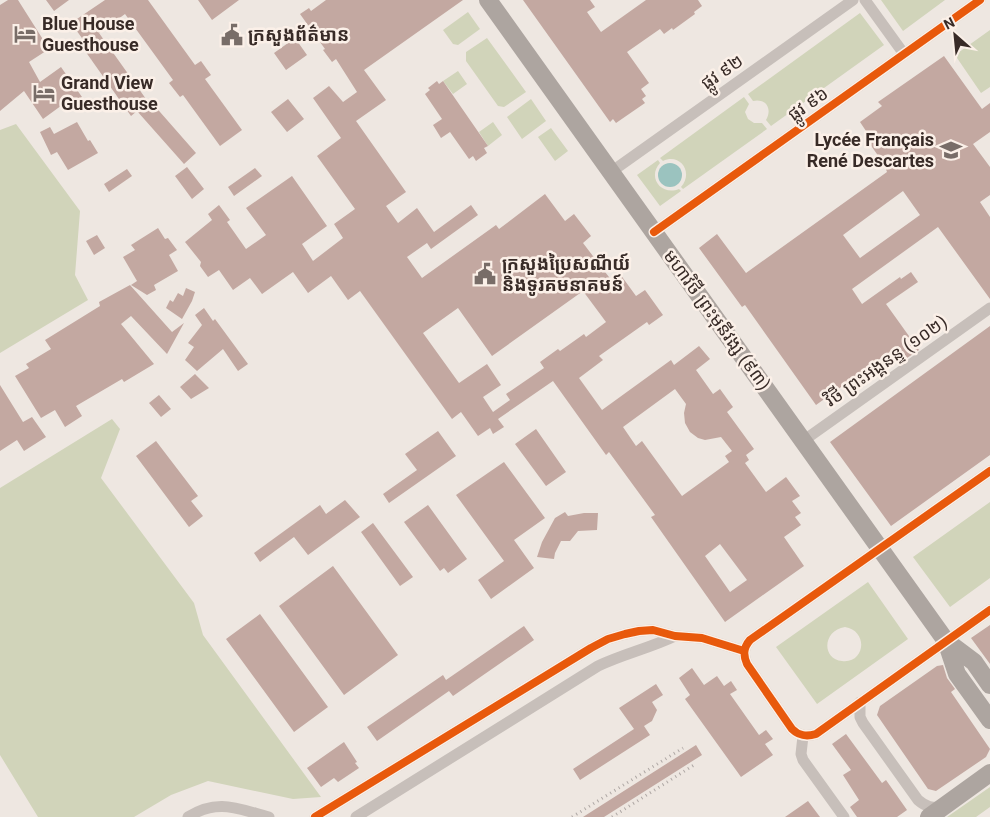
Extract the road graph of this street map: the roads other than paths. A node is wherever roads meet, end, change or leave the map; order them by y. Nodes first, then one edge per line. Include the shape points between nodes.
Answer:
1 (488, 0) edge
2 (853, 0) edge
3 (865, 0) edge
4 (980, 0) edge
5 (904, 54) junction
6 (611, 172) junction
7 (654, 232) junction
8 (990, 308) edge
9 (803, 441) junction
10 (990, 471) edge
11 (880, 548) junction
12 (990, 610) edge
13 (675, 636) junction
14 (946, 641) junction
15 (744, 650) junction
16 (990, 685) edge
17 (860, 702) junction
18 (990, 720) edge
19 (803, 736) junction
20 (414, 756) junction
21 (425, 772) junction
22 (990, 773) edge
23 (936, 812) edge
24 (188, 817) edge
25 (270, 817) edge
26 (316, 817) edge
27 (356, 817) edge
28 (844, 817) edge

1 - 6 highway, មហាវិថី ព្រះមុនីវង្ស (៩៣)
2 - 6 street, ផ្លូវ ៩២
3 - 5 street
4 - 5 street, ផ្លូវ ៩៦
5 - 7 street, ផ្លូវ ៩៦
6 - 7 highway, មហាវិថី ព្រះមុនីវង្ស (៩៣)
7 - 9 highway, មហាវិថី ព្រះមុនីវង្ស (៩៣)
8 - 9 street, វិថី ព្រះអង្គនន្ទ (១០២)
9 - 11 highway, មហាវិថី ព្រះមុនីវង្ស (៩៣)
10 - 11 street
11 - 14 highway, មហាវិថី ព្រះមុនីវង្ស (៩៣)
11 - 15 street via 750,640
12 - 14 street
13 - 15 street via 702,638
13 - 20 street via 653,630 608,639
13 - 21 street via 598,666
14 - 16 highway, មហាវិថី ព្រះមុនីវង្ស (៩៣) via 974,662
14 - 17 street
14 - 18 highway, មហាវិថី ព្រះមុនីវង្ស (៩៣) via 957,674
15 - 19 street via 747,664 792,728
17 - 19 street via 816,734
17 - 23 street via 863,723 918,800
19 - 28 street via 803,760
20 - 21 street
20 - 26 street
21 - 27 street
22 - 23 highway
24 - 25 street via 200,809 227,806

